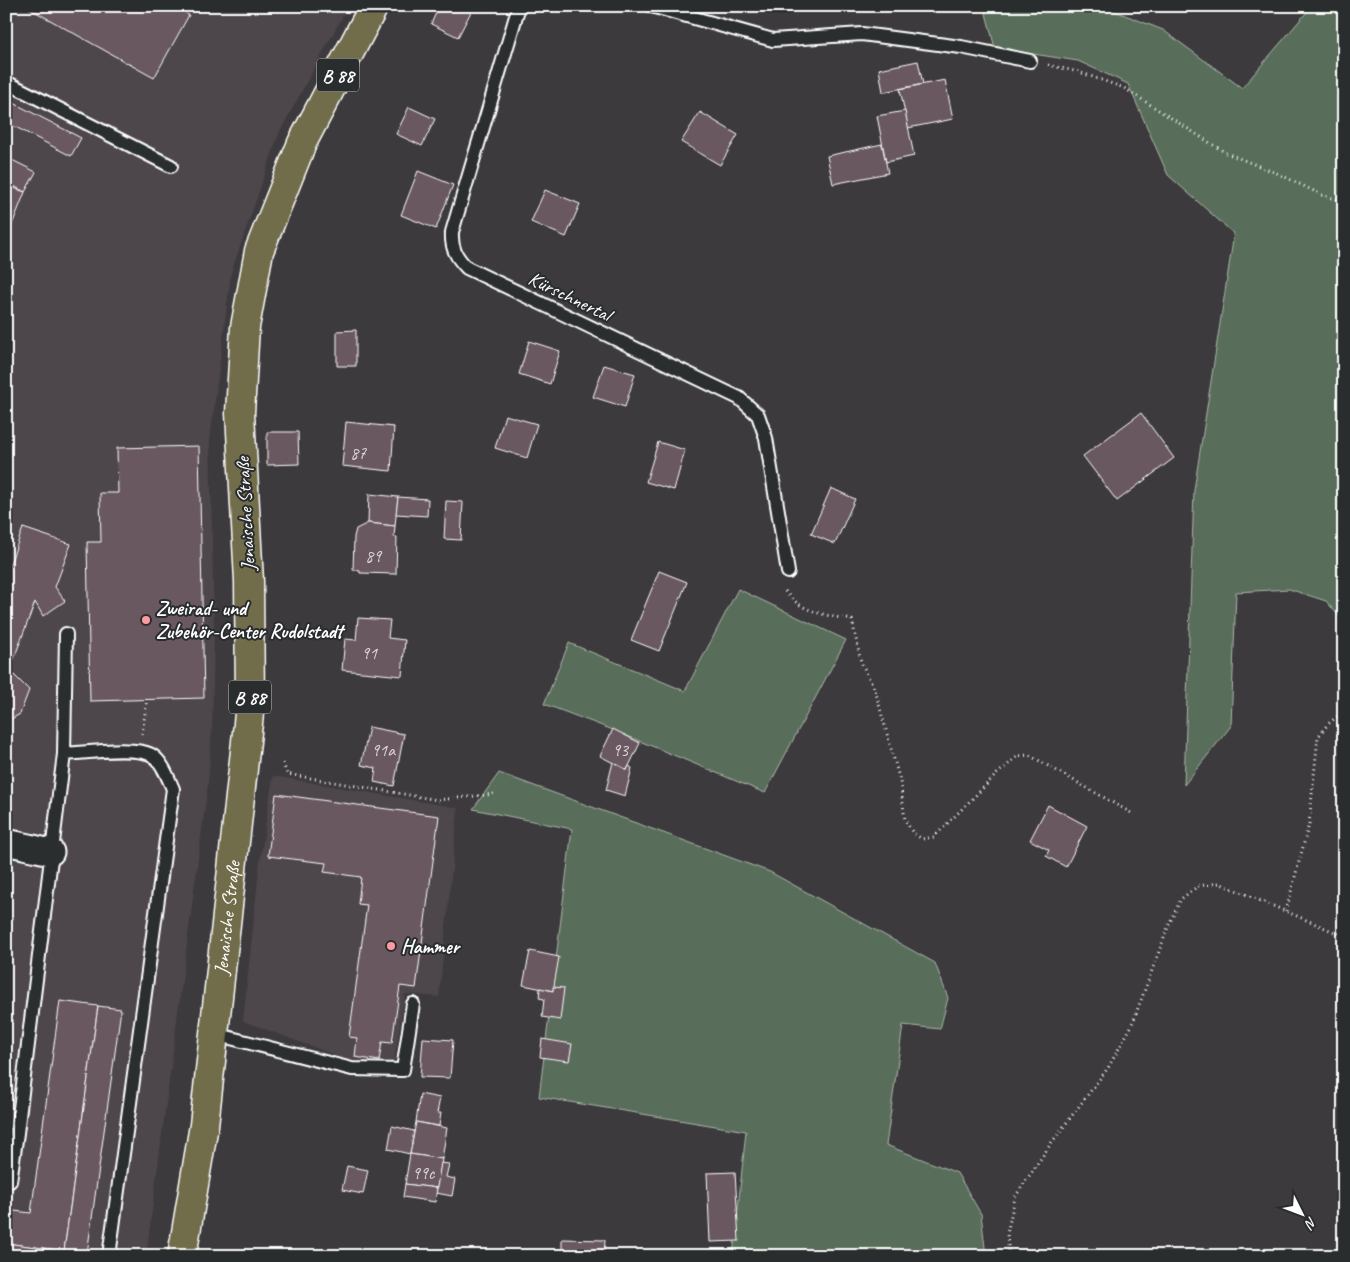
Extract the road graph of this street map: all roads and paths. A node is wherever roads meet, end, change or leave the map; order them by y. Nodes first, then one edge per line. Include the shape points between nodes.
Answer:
1 (374, 6) edge
2 (519, 6) edge
3 (651, 6) edge
4 (1030, 61) joint
5 (6, 82) edge
6 (171, 166) dead end
7 (1344, 201) edge
8 (788, 572) joint
9 (66, 634) dead end
10 (147, 700) dead end
11 (1344, 711) edge
12 (139, 751) junction
13 (64, 754) junction
14 (283, 763) dead end
15 (494, 794) dead end
16 (1133, 814) dead end
17 (6, 842) edge
18 (51, 852) junction
19 (1286, 911) junction
20 (1344, 936) edge
21 (413, 1004) dead end
22 (215, 1034) junction
23 (12, 1132) edge
24 (10, 1181) dead end
25 (109, 1256) edge
26 (182, 1256) edge
27 (1009, 1256) edge

1 - 22 main road, Jenaische Straße / B 88 via 302,143 259,251 246,327 240,413 249,581 250,706
2 - 8 lane, Kürschnertal via 452,232 451,243 457,257 467,268 739,398 758,415 766,438
3 - 4 lane via 773,40 862,34 961,47
4 - 7 path via 1079,72 1124,88 1226,153 1324,196
5 - 6 lane
8 - 16 path via 784,590 793,602 809,611 852,620 861,662 875,690 900,781 905,820 913,833 922,839 934,837 997,774 1018,756 1029,754
9 - 13 lane
10 - 12 path
11 - 19 path via 1318,737 1309,824
12 - 13 lane
12 - 25 lane via 153,756 173,789
13 - 18 lane
14 - 15 path via 286,774 438,800
17 - 18 street
18 - 23 lane
19 - 20 path
19 - 27 path via 1219,883 1198,886 1181,899 1131,1027 1108,1068 1015,1197 1007,1234
21 - 22 lane via 403,1070 352,1069
22 - 26 main road, Jenaische Straße / B 88
23 - 24 lane

